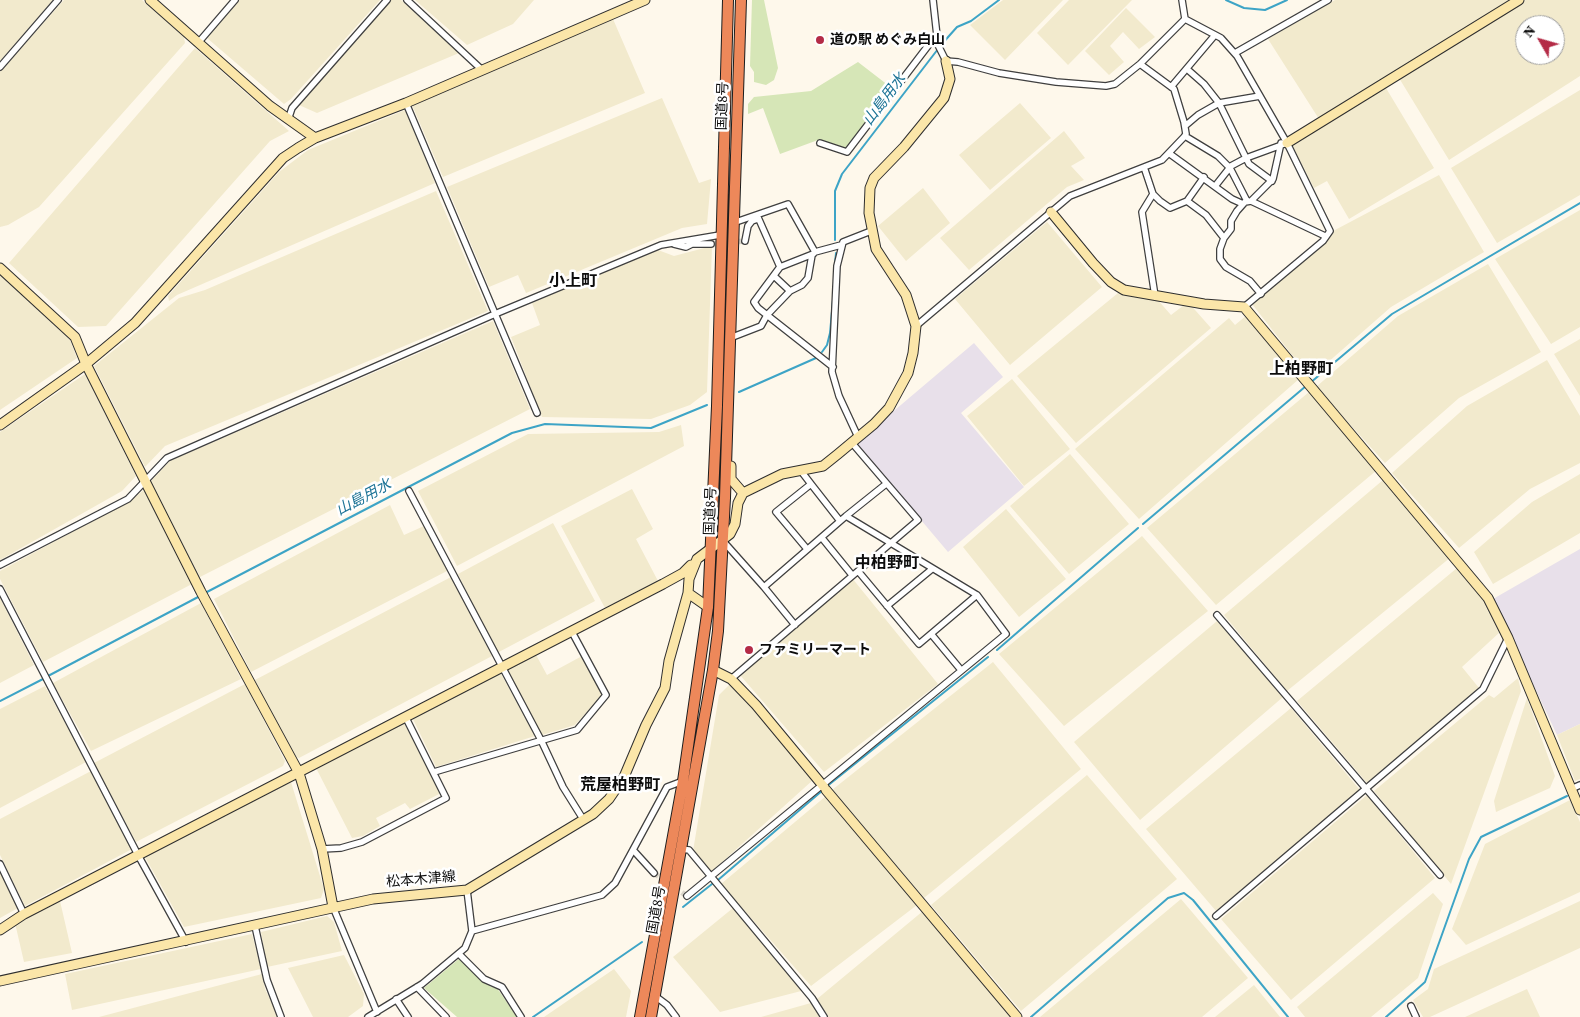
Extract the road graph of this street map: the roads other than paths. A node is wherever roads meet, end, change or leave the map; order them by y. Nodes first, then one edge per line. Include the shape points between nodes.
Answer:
1 (58, 0) edge
2 (150, 0) edge
3 (235, 0) edge
4 (387, 0) edge
5 (407, 0) edge
6 (645, 0) edge
7 (728, 0) edge
8 (741, 0) edge
9 (933, 0) edge
10 (1182, 0) edge
11 (1328, 0) edge
12 (1519, 0) edge
13 (1185, 19) junction
14 (937, 34) junction
15 (1215, 35) junction
16 (198, 43) junction
17 (1235, 53) junction
18 (946, 61) junction
19 (1140, 64) junction
20 (0, 67) edge
21 (482, 69) junction
22 (1187, 69) junction
23 (1171, 87) junction
24 (1260, 96) junction
25 (406, 103) junction
26 (1219, 103) junction
27 (288, 117) junction
28 (1185, 126) junction
29 (1185, 136) junction
30 (315, 138) junction
31 (820, 143) dead end
32 (1284, 143) junction
33 (1170, 154) junction
34 (1246, 158) junction
35 (1144, 167) junction
36 (1230, 168) junction
37 (1204, 177) junction
38 (1272, 181) junction
39 (1216, 185) junction
40 (1153, 194) junction
41 (1186, 201) junction
42 (1247, 202) junction
43 (1051, 212) junction
44 (757, 217) junction
45 (733, 223) junction
46 (871, 231) junction
47 (720, 235) junction
48 (1325, 236) junction
49 (1224, 238) junction
50 (745, 241) dead end
51 (671, 243) junction
52 (711, 244) tunnel mouth
53 (841, 245) junction
54 (814, 253) junction
55 (780, 267) junction
56 (0, 268) edge
57 (774, 276) junction
58 (790, 291) junction
59 (1261, 294) junction
60 (1155, 296) junction
61 (1244, 307) junction
62 (495, 314) junction
63 (767, 315) junction
64 (916, 326) junction
65 (730, 338) junction
66 (86, 364) junction
67 (833, 367) junction
68 (537, 413) dead end
69 (728, 414) junction
70 (0, 425) edge
71 (855, 440) junction
72 (801, 472) junction
73 (145, 481) junction
74 (811, 484) junction
75 (886, 484) junction
76 (409, 491) dead end
77 (743, 494) junction
78 (846, 516) junction
79 (840, 521) junction
80 (822, 538) junction
81 (723, 541) junction
82 (893, 543) junction
83 (712, 548) junction
84 (807, 549) junction
85 (697, 559) junction
86 (0, 565) edge
87 (932, 569) junction
88 (858, 571) junction
89 (852, 575) junction
90 (764, 587) junction
91 (0, 589) edge
92 (688, 593) junction
93 (977, 596) junction
94 (888, 606) junction
95 (708, 607) junction
96 (1217, 615) dead end
97 (795, 625) junction
98 (572, 632) junction
99 (932, 635) junction
100 (1508, 638) junction
101 (502, 668) junction
102 (713, 670) junction
103 (961, 670) junction
104 (731, 679) junction
105 (406, 718) junction
106 (541, 740) junction
107 (434, 772) junction
108 (299, 774) junction
109 (683, 781) junction
110 (1580, 785) edge
111 (824, 787) junction
112 (1571, 789) junction
113 (1366, 790) junction
114 (1580, 810) edge
115 (583, 819) junction
116 (322, 849) junction
117 (682, 849) junction
118 (634, 851) junction
119 (138, 855) junction
120 (0, 864) edge
121 (654, 873) tunnel mouth
122 (1440, 875) dead end
123 (710, 877) junction
124 (466, 890) junction
125 (687, 896) dead end
126 (333, 907) junction
127 (24, 914) junction
128 (1216, 916) dead end
129 (255, 926) junction
130 (0, 930) edge
131 (472, 931) junction
132 (186, 942) junction
133 (458, 954) junction
134 (0, 981) edge
135 (417, 987) junction
136 (655, 996) junction
137 (396, 1000) junction
138 (1411, 1006) dead end
139 (376, 1012) junction
140 (282, 1017) edge
141 (368, 1017) edge
142 (408, 1017) edge
143 (446, 1017) edge
144 (521, 1017) edge
145 (640, 1017) edge
146 (651, 1017) edge
147 (676, 1017) edge
148 (824, 1017) edge
149 (1017, 1017) edge
150 (1416, 1017) edge

1 - 20 street
2 - 16 street
3 - 16 street
4 - 27 street via 292,108
5 - 21 street
6 - 21 street
7 - 47 highway, 国道8号
8 - 45 highway, 国道8号
9 - 14 street
10 - 13 street
11 - 17 street
12 - 32 street
13 - 15 street
13 - 19 street
14 - 18 street via 939,48
14 - 31 street via 847,152
15 - 17 street
15 - 22 street
16 - 27 street via 270,106
17 - 24 street
18 - 19 street via 1056,82 1106,86 1115,84
18 - 46 street via 950,79 944,98 874,178 870,188
19 - 23 street
21 - 25 street
22 - 23 street
22 - 26 street
23 - 28 street via 1178,96
24 - 26 street
24 - 32 street
25 - 30 street
25 - 62 street
26 - 28 street
26 - 34 street
27 - 30 street
28 - 29 street
29 - 33 street
29 - 36 street via 1218,156
30 - 66 street via 283,158 135,323
32 - 34 street
32 - 38 street
32 - 48 street via 1330,231
33 - 35 street
33 - 37 street
34 - 36 street
34 - 38 street via 1249,164
35 - 40 street
35 - 43 street via 1070,196
36 - 39 street
36 - 42 street
37 - 39 street
37 - 41 street
38 - 42 street
39 - 42 street via 1232,199
40 - 41 street via 1170,208
40 - 60 street via 1142,212
41 - 49 street via 1206,215
42 - 48 street
42 - 49 street via 1231,222 1230,232
43 - 60 street via 1111,282 1124,290
43 - 64 street
44 - 45 street
44 - 50 street via 748,226
44 - 54 street via 788,204
44 - 55 street
45 - 65 highway, 国道8号
46 - 53 street via 852,237
46 - 64 street via 876,250 906,294
47 - 51 street
47 - 83 highway, 国道8号
48 - 59 street
49 - 59 street via 1220,259
51 - 52 street via 686,247
51 - 62 street
53 - 54 street
53 - 67 street via 837,266
54 - 55 street
54 - 58 street via 808,278
55 - 57 street
56 - 66 street via 75,336
57 - 58 street
57 - 63 street via 754,302
58 - 63 street
59 - 61 street
60 - 61 street
61 - 100 street via 1488,598
62 - 68 street
62 - 73 street via 167,458
63 - 65 street via 761,326
63 - 67 street
64 - 71 street via 908,373 899,390 889,408
65 - 69 highway, 国道8号
66 - 70 street
66 - 73 street
67 - 71 street via 839,396
69 - 77 street via 732,431 731,479
69 - 81 highway, 国道8号
71 - 72 street via 822,466
71 - 75 street
72 - 74 street
72 - 77 street via 782,474
73 - 86 street via 128,499
73 - 108 street
74 - 79 street
74 - 84 street via 776,512
75 - 78 street
75 - 82 street via 918,520
76 - 101 street
77 - 81 street via 738,502 736,524
78 - 79 street
78 - 82 street
79 - 80 street
80 - 84 street
80 - 89 street
81 - 83 street
81 - 90 street
81 - 102 highway, 国道8号
82 - 87 street
82 - 88 street
83 - 85 street
83 - 95 highway, 国道8号
84 - 90 street
85 - 92 street, 松本木津線 via 689,579
85 - 98 street via 676,577
87 - 93 street
87 - 94 street
88 - 89 street
88 - 94 street
89 - 97 street
90 - 97 street
91 - 119 street
92 - 95 street
92 - 115 street, 松本木津線 via 665,688 624,777 608,799
93 - 99 street
93 - 103 street via 1006,634
94 - 99 street via 919,644
95 - 109 highway, 国道8号
96 - 113 street
97 - 104 street
98 - 101 street
98 - 106 street via 606,695 577,730
99 - 103 street
100 - 112 street
100 - 113 street via 1483,689
101 - 105 street
101 - 106 street
102 - 104 street
102 - 117 highway, 国道8号
103 - 111 street
104 - 111 street
105 - 107 street
105 - 108 street
106 - 107 street
106 - 115 street via 563,787
107 - 116 street via 446,798 362,842
108 - 116 street
108 - 119 street
109 - 118 street via 667,788
109 - 145 highway, 国道8号
110 - 112 street
111 - 123 street
111 - 149 street
112 - 114 street
113 - 122 street
113 - 128 street
115 - 124 street, 松本木津線
116 - 126 street
117 - 123 street via 689,850
117 - 136 highway, 国道8号
118 - 121 street
118 - 131 street via 615,883 602,895
119 - 127 street
119 - 132 street
120 - 127 street
123 - 125 street
123 - 148 street via 812,998
124 - 126 street, 松本木津線 via 374,898
124 - 131 street
126 - 129 street, 松本木津線
126 - 139 street
127 - 130 street
129 - 132 street, 松本木津線
129 - 140 street via 266,980
131 - 133 street via 465,948
132 - 134 street, 松本木津線
133 - 135 street
133 - 144 street via 484,978 502,987
135 - 137 street
135 - 143 street
136 - 146 highway, 国道8号
136 - 147 street
137 - 139 street
137 - 142 street
138 - 150 street
139 - 141 street

